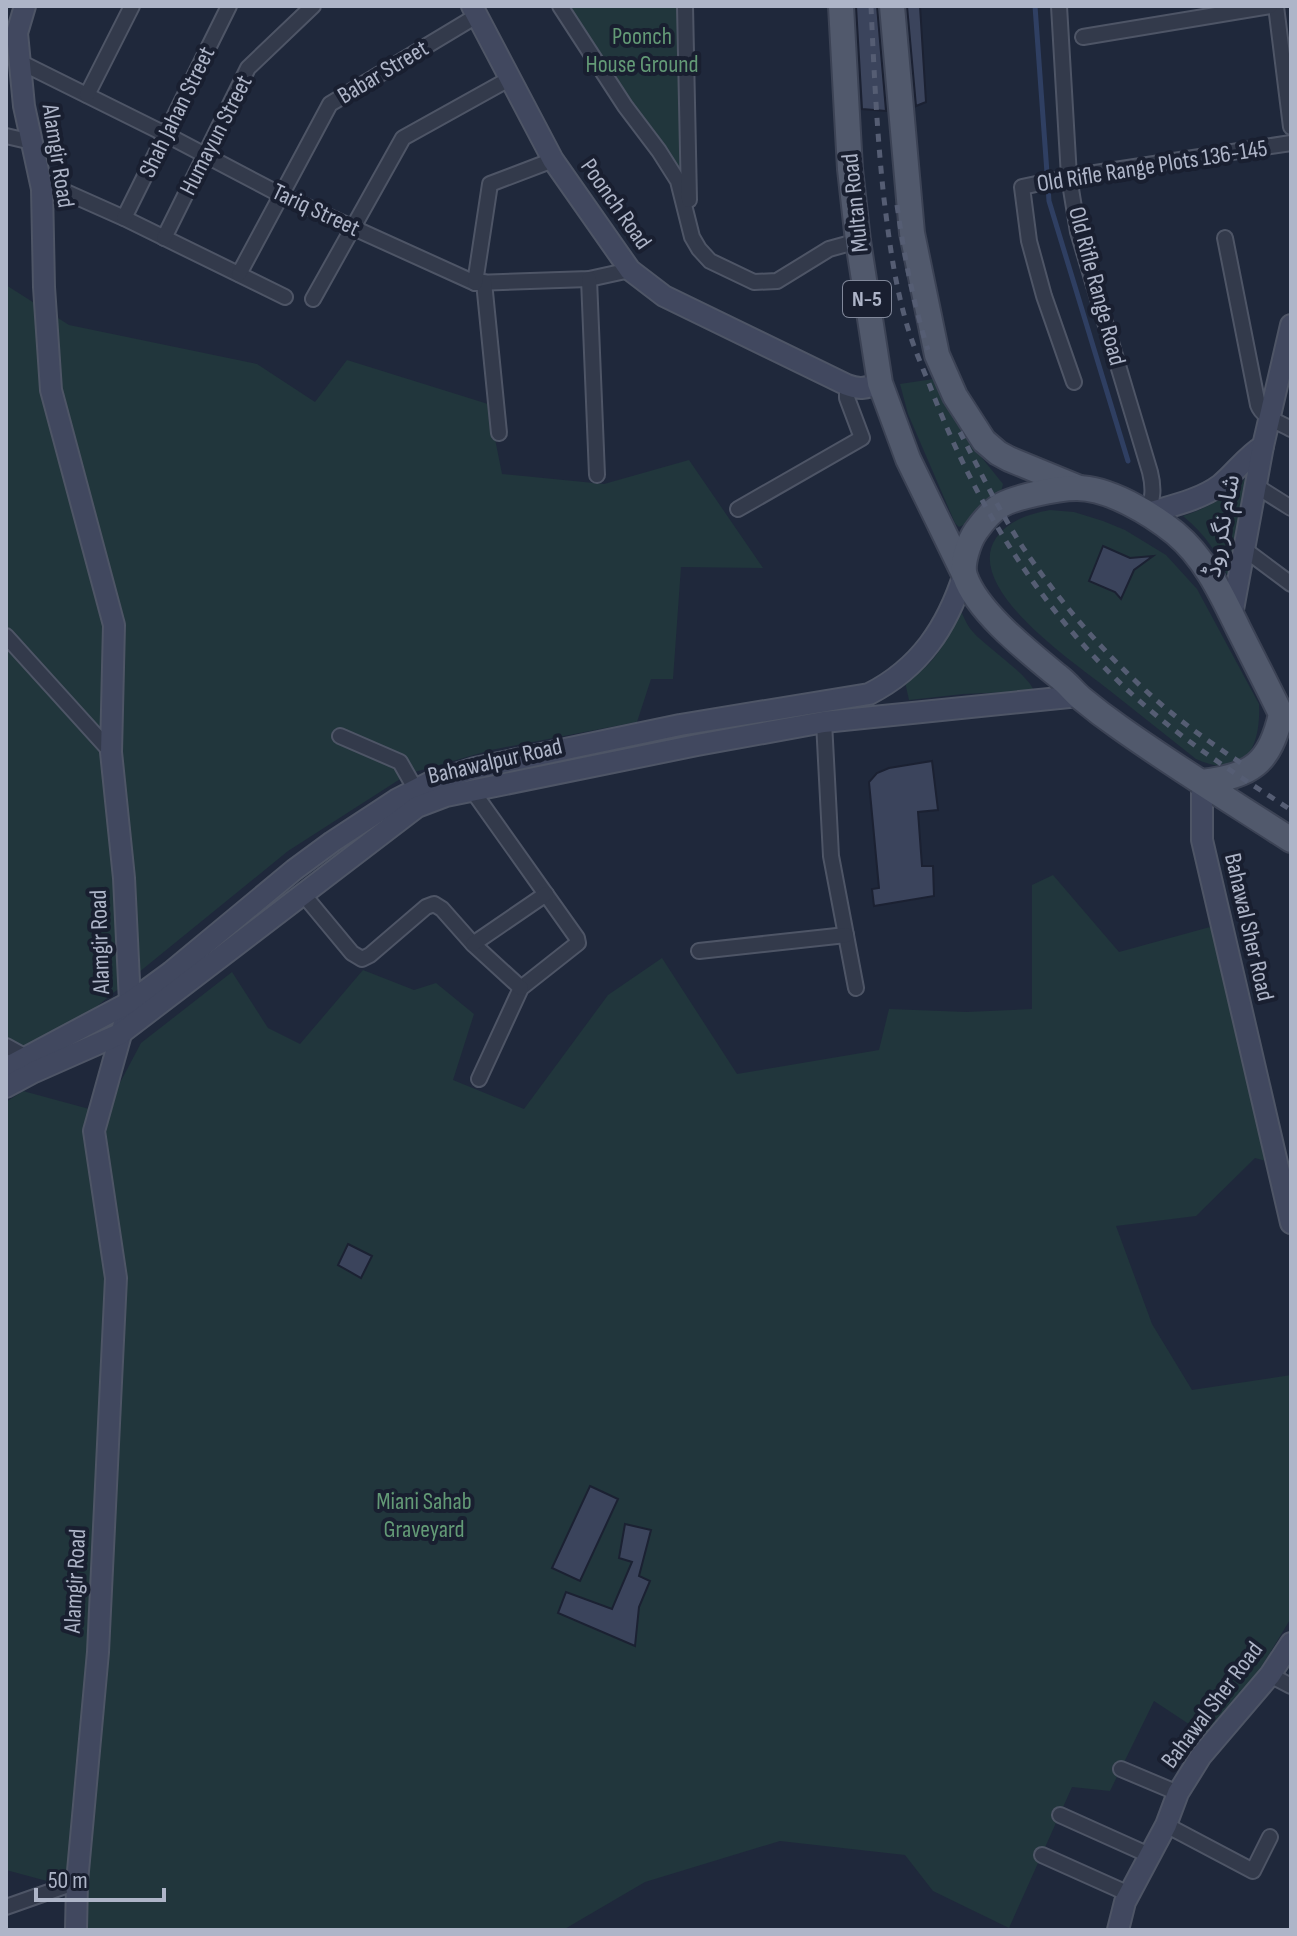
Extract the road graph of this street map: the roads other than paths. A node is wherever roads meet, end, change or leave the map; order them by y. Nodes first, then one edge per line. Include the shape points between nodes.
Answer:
1 (25, 6) edge
2 (132, 6) edge
3 (313, 6) edge
4 (560, 6) edge
5 (685, 6) edge
6 (841, 6) edge
7 (892, 6) edge
8 (1059, 6) edge
9 (1273, 6) edge
10 (225, 7) edge
11 (475, 11) edge
12 (1083, 37) dead end
13 (20, 62) junction
14 (509, 79) junction
15 (87, 95) junction
16 (1291, 127) edge
17 (165, 134) junction
18 (6, 136) edge
19 (32, 142) junction
20 (1291, 143) edge
21 (205, 155) junction
22 (553, 160) junction
23 (1065, 178) junction
24 (41, 181) junction
25 (281, 195) junction
26 (124, 218) junction
27 (690, 221) junction
28 (353, 228) junction
29 (164, 238) junction
30 (1225, 238) dead end
31 (858, 241) junction
32 (630, 270) junction
33 (239, 274) junction
34 (589, 279) junction
35 (479, 282) junction
36 (285, 297) dead end
37 (313, 299) dead end
38 (1291, 325) edge
39 (1074, 382) dead end
40 (880, 383) junction
41 (847, 385) junction
42 (1270, 417) junction
43 (1291, 429) edge
44 (499, 433) dead end
45 (1263, 446) junction
46 (597, 475) dead end
47 (1256, 486) junction
48 (1079, 488) junction
49 (1291, 508) edge
50 (738, 509) dead end
51 (1148, 513) junction
52 (1244, 549) junction
53 (964, 574) junction
54 (1291, 584) edge
55 (1232, 615) junction
56 (6, 636) edge
57 (1079, 696) junction
58 (1281, 714) junction
59 (824, 722) junction
60 (340, 736) dead end
61 (1291, 737) edge
62 (111, 752) junction
63 (1202, 782) junction
64 (416, 790) junction
65 (472, 790) junction
66 (1291, 840) edge
67 (303, 894) junction
68 (546, 894) junction
69 (846, 935) junction
70 (473, 944) junction
71 (699, 951) dead end
72 (521, 988) junction
73 (856, 988) dead end
74 (130, 1002) junction
75 (120, 1034) junction
76 (6, 1046) edge
77 (26, 1057) junction
78 (6, 1068) edge
79 (479, 1079) dead end
80 (6, 1087) edge
81 (1289, 1211) edge
82 (1291, 1643) edge
83 (1270, 1675) junction
84 (1291, 1686) edge
85 (1121, 1769) dead end
86 (1178, 1793) junction
87 (1060, 1815) dead end
88 (1166, 1825) junction
89 (1270, 1837) dead end
90 (1042, 1855) dead end
91 (1149, 1855) junction
92 (77, 1882) junction
93 (1129, 1894) junction
94 (6, 1907) edge
95 (76, 1930) edge
96 (1118, 1930) edge

1 - 13 main road, Alamgir Road via 17,33
2 - 15 street
3 - 21 street, Humayun Street via 248,68
4 - 27 street via 678,181
5 - 27 street
6 - 31 main road, Multan Road / N-5
7 - 48 main road, N-5 via 912,233 937,355 984,441 1009,459
8 - 23 street, Old Rifle Range Road
9 - 12 street
9 - 16 street
10 - 17 street, Shah Jahan Street
11 - 14 main road, Poonch Road
11 - 25 street, Babar Street via 330,104
13 - 15 street, Tariq Street
13 - 19 main road, Alamgir Road
14 - 22 main road, Poonch Road
14 - 28 street via 403,138
15 - 17 street, Tariq Street
17 - 21 street, Tariq Street
17 - 26 street, Shah Jahan Street
18 - 19 street
19 - 24 main road, Alamgir Road
20 - 23 street, Old Rifle Range Plots 136-145
21 - 25 street, Tariq Street
21 - 29 street, Humayun Street
22 - 32 main road, Poonch Road
22 - 35 street via 490,184
23 - 39 street, Old Rifle Range Plots 136-145 via 1022,187 1029,241
23 - 51 street, Old Rifle Range Road via 1154,486
24 - 26 street
24 - 62 main road, Alamgir Road via 51,390 114,625
25 - 28 street, Tariq Street
25 - 33 street, Babar Street
26 - 29 street
27 - 31 street via 692,237 710,261 754,282 777,281 829,249
28 - 35 street, Tariq Street
28 - 37 street
29 - 33 street
30 - 42 street via 1255,397 1260,411
31 - 40 main road, Multan Road / N-5
32 - 34 street, Tariq Street
32 - 41 main road, Poonch Road via 664,296
33 - 36 street
34 - 35 street, Tariq Street
34 - 46 street
35 - 44 street
38 - 42 main road, شام نگر روڈ
40 - 41 main road, Poonch Road via 857,389
40 - 53 main road, Multan Road / N-5 via 908,459
41 - 50 street via 862,438
42 - 43 street
42 - 45 main road, شام نگر روڈ
45 - 47 main road, شام نگر روڈ
45 - 51 main road, شام نگر روڈ via 1217,487
47 - 49 street
47 - 52 main road, شام نگر روڈ
48 - 51 main road, N-5
48 - 53 main road, N-5 via 1002,502 973,534
51 - 55 main road, N-5 via 1201,560
52 - 54 street
52 - 55 main road, شام نگر روڈ
53 - 57 main road, N-5 via 988,612
53 - 64 main road, Bahawalpur Road via 936,637 893,681 869,694 680,725 475,768
55 - 58 main road, N-5
56 - 62 street
57 - 59 main road, Bahawalpur Road
57 - 63 main road, N-5
58 - 61 main road, N-5
58 - 63 main road via 1273,741 1255,766 1229,779
59 - 65 main road, Bahawalpur Road
59 - 69 street via 831,856
60 - 64 street via 400,762
62 - 74 main road, Alamgir Road
63 - 66 main road, N-5
63 - 81 main road, Bahawal Sher Road via 1202,840
64 - 74 main road, Bahawalpur Road via 319,851
65 - 67 main road, Bahawalpur Road via 417,807
65 - 68 street
67 - 70 street via 362,959 434,904
67 - 75 main road, Bahawalpur Road
68 - 70 street
68 - 72 street via 578,943
69 - 71 street
69 - 73 street
70 - 72 street
72 - 79 street
74 - 75 main road, Alamgir Road
74 - 77 main road, Bahawalpur Road
75 - 80 main road, Bahawalpur Road
75 - 92 main road, Alamgir Road via 94,1131 116,1278 98,1652
76 - 77 street
77 - 78 main road, Bahawalpur Road
82 - 83 main road, Bahawal Sher Road
83 - 84 street
83 - 86 main road, Bahawal Sher Road via 1201,1756
85 - 86 street
86 - 88 main road, Bahawal Sher Road
87 - 91 street
88 - 89 street via 1253,1871
88 - 91 main road, Bahawal Sher Road
90 - 93 street
91 - 93 main road, Bahawal Sher Road
92 - 94 street
92 - 95 main road, Alamgir Road
93 - 96 main road, Bahawal Sher Road

